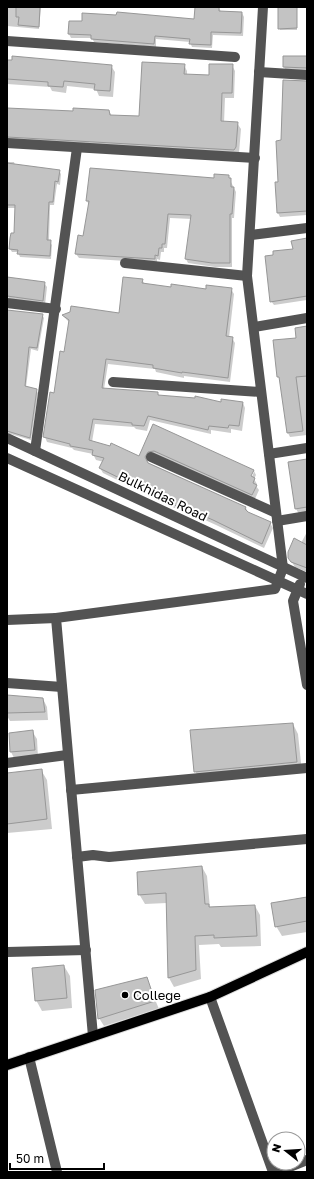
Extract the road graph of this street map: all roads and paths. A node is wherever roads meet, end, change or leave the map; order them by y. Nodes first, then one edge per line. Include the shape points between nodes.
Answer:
1 (263, 7) edge
2 (7, 41) edge
3 (235, 57) dead end
4 (259, 72) junction
5 (307, 75) edge
6 (7, 143) edge
7 (77, 148) junction
8 (255, 158) junction
9 (307, 228) edge
10 (251, 235) junction
11 (125, 263) dead end
12 (247, 276) junction
13 (7, 303) edge
14 (56, 309) junction
15 (307, 318) edge
16 (254, 327) junction
17 (113, 382) dead end
18 (262, 392) junction
19 (7, 438) edge
20 (307, 448) edge
21 (35, 451) junction
22 (269, 454) junction
23 (150, 457) dead end
24 (7, 458) edge
25 (307, 516) edge
26 (277, 517) junction
27 (283, 568) junction
28 (305, 577) edge
29 (278, 582) junction
30 (297, 590) junction
31 (307, 594) edge
32 (56, 618) junction
33 (7, 620) edge
34 (7, 684) edge
35 (307, 685) edge
36 (62, 687) junction
37 (67, 755) junction
38 (7, 763) edge
39 (307, 768) edge
40 (71, 790) junction
41 (307, 839) edge
42 (77, 857) junction
43 (86, 950) junction
44 (7, 952) edge
45 (307, 952) edge
46 (210, 997) junction
47 (93, 1036) junction
48 (29, 1057) junction
49 (7, 1066) edge
50 (307, 1160) edge
51 (57, 1172) edge
52 (273, 1172) edge
53 (277, 1172) edge

1 - 4 street
2 - 3 street
4 - 5 street
4 - 8 street
6 - 7 street
7 - 8 street
7 - 14 street
8 - 10 street
9 - 10 street
10 - 12 street
11 - 12 street
12 - 16 street
13 - 14 street
14 - 21 street
15 - 16 street
16 - 18 street
17 - 18 street
18 - 22 street
19 - 21 street, Bulkhidas Road
20 - 22 street
21 - 27 street, Bulkhidas Road
22 - 26 street
23 - 26 street
24 - 29 street
25 - 26 street
26 - 27 street
27 - 28 street, Bulkhidas Road
27 - 29 street
28 - 30 street
29 - 30 street
29 - 32 street via 275,588
30 - 31 street
30 - 35 street via 293,601
32 - 33 street
32 - 36 street
34 - 36 street
36 - 37 street
37 - 38 street
37 - 40 street
39 - 40 street
40 - 42 street
41 - 42 street via 109,857
42 - 43 street
43 - 44 street
43 - 47 street
45 - 46 main road
46 - 47 main road
46 - 52 street
47 - 48 main road
48 - 49 main road
48 - 51 street
50 - 53 street

